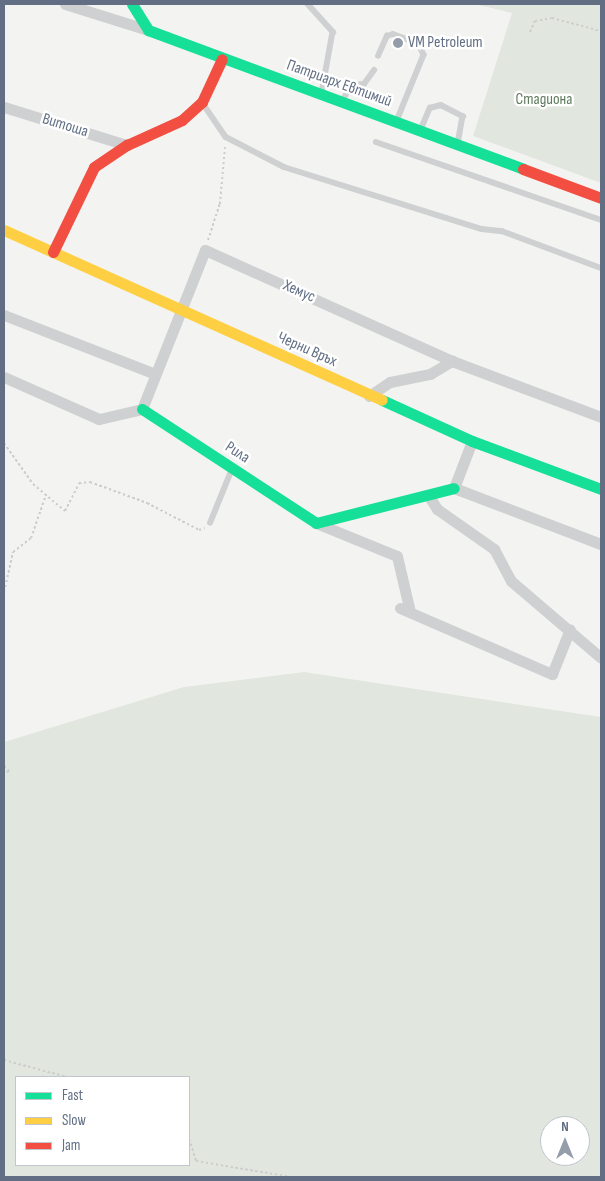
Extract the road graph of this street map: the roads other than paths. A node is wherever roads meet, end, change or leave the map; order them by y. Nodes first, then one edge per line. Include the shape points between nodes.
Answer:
1 (66, 4) edge
2 (132, 4) edge
3 (308, 4) edge
4 (148, 30) junction
5 (378, 56) dead end
6 (222, 58) junction
7 (374, 70) dead end
8 (322, 95) junction
9 (202, 102) junction
10 (343, 103) junction
11 (4, 107) edge
12 (396, 122) junction
13 (420, 131) junction
14 (376, 142) dead end
15 (127, 145) junction
16 (458, 145) junction
17 (601, 198) edge
18 (601, 220) edge
19 (4, 230) edge
20 (52, 252) junction
21 (601, 268) edge
22 (180, 310) junction
23 (4, 315) edge
24 (452, 361) junction
25 (155, 374) junction
26 (4, 377) edge
27 (369, 396) junction
28 (142, 409) junction
29 (601, 417) edge
30 (472, 441) junction
31 (232, 469) junction
32 (454, 488) junction
33 (601, 489) edge
34 (428, 495) junction
35 (210, 523) road end
36 (316, 523) junction
37 (601, 544) edge
38 (570, 630) junction
39 (601, 658) edge

1 - 4 street, Патриарх Евтимий
2 - 4 street
3 - 8 lane via 333,32
4 - 6 street, Патриарх Евтимий
5 - 12 lane via 387,36 393,34 418,43 424,55
6 - 8 street, Патриарх Евтимий
6 - 9 street
7 - 10 lane via 364,84 351,85
8 - 10 street, Патриарх Евтимий
9 - 15 street via 182,120
9 - 21 lane via 226,137 284,167 482,229 502,231
10 - 12 street, Патриарх Евтимий
11 - 15 street, Витоша
12 - 13 street, Патриарх Евтимий
13 - 16 street, Патриарх Евтимий
13 - 16 lane via 430,108 435,105 455,110 465,123
14 - 18 lane
15 - 20 street via 94,167
16 - 17 street, Патриарх Евтимий
19 - 20 street, Черни Връх
20 - 22 street, Черни Връх
22 - 24 street, Хемус via 205,250
22 - 25 street
22 - 27 street, Черни Връх
23 - 25 street
24 - 27 street via 430,374 390,382
24 - 29 street, Хемус
25 - 28 street
26 - 28 street via 99,419
27 - 30 street, Черни Връх
28 - 31 street, Рила
30 - 32 street
30 - 33 street, Черни Връх
31 - 35 lane
31 - 36 street, Рила
32 - 34 street
32 - 37 street
34 - 36 street
34 - 38 street via 437,509 494,548 511,581
36 - 38 street, Рила via 397,556 405,610 552,674
38 - 39 street

